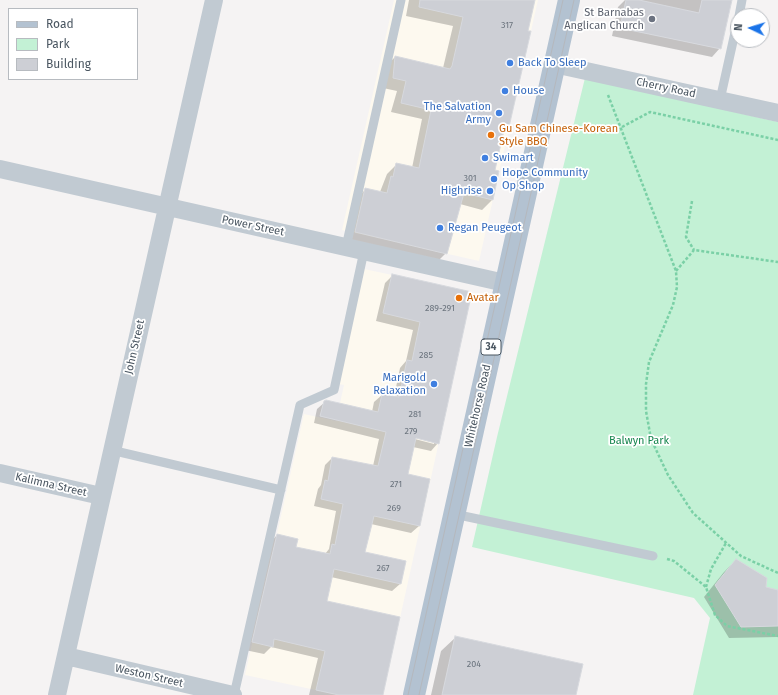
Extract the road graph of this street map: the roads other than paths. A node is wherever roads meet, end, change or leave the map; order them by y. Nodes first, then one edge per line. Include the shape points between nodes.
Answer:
1 (214, 0) edge
2 (401, 0) edge
3 (568, 0) edge
4 (732, 48) edge
5 (554, 64) junction
6 (720, 100) junction
7 (778, 113) edge
8 (0, 169) edge
9 (167, 207) junction
10 (346, 246) junction
11 (364, 251) junction
12 (505, 283) junction
13 (112, 450) junction
14 (0, 473) edge
15 (280, 490) junction
16 (101, 496) junction
17 (454, 514) junction
18 (653, 556) road end
19 (66, 656) junction
20 (57, 695) edge
21 (234, 695) edge
22 (414, 695) edge

1 - 9 street, John Street
2 - 10 lane
3 - 5 main road, Whitehorse Road / 34
4 - 6 lane
5 - 6 street, Cherry Road
5 - 12 main road, Whitehorse Road / 34
6 - 7 street, Cherry Road
8 - 9 street, Power Street
9 - 10 street, Power Street
9 - 13 street, John Street
10 - 11 street, Power Street
11 - 12 street, Power Street
11 - 15 lane via 334,390 300,405
12 - 17 main road, Whitehorse Road / 34
13 - 15 lane
13 - 16 street, John Street
14 - 16 street, Kalimna Street
15 - 21 lane
16 - 19 street, John Street
17 - 18 lane
17 - 22 main road, Whitehorse Road / 34
19 - 20 street, John Street
19 - 21 street, Weston Street

